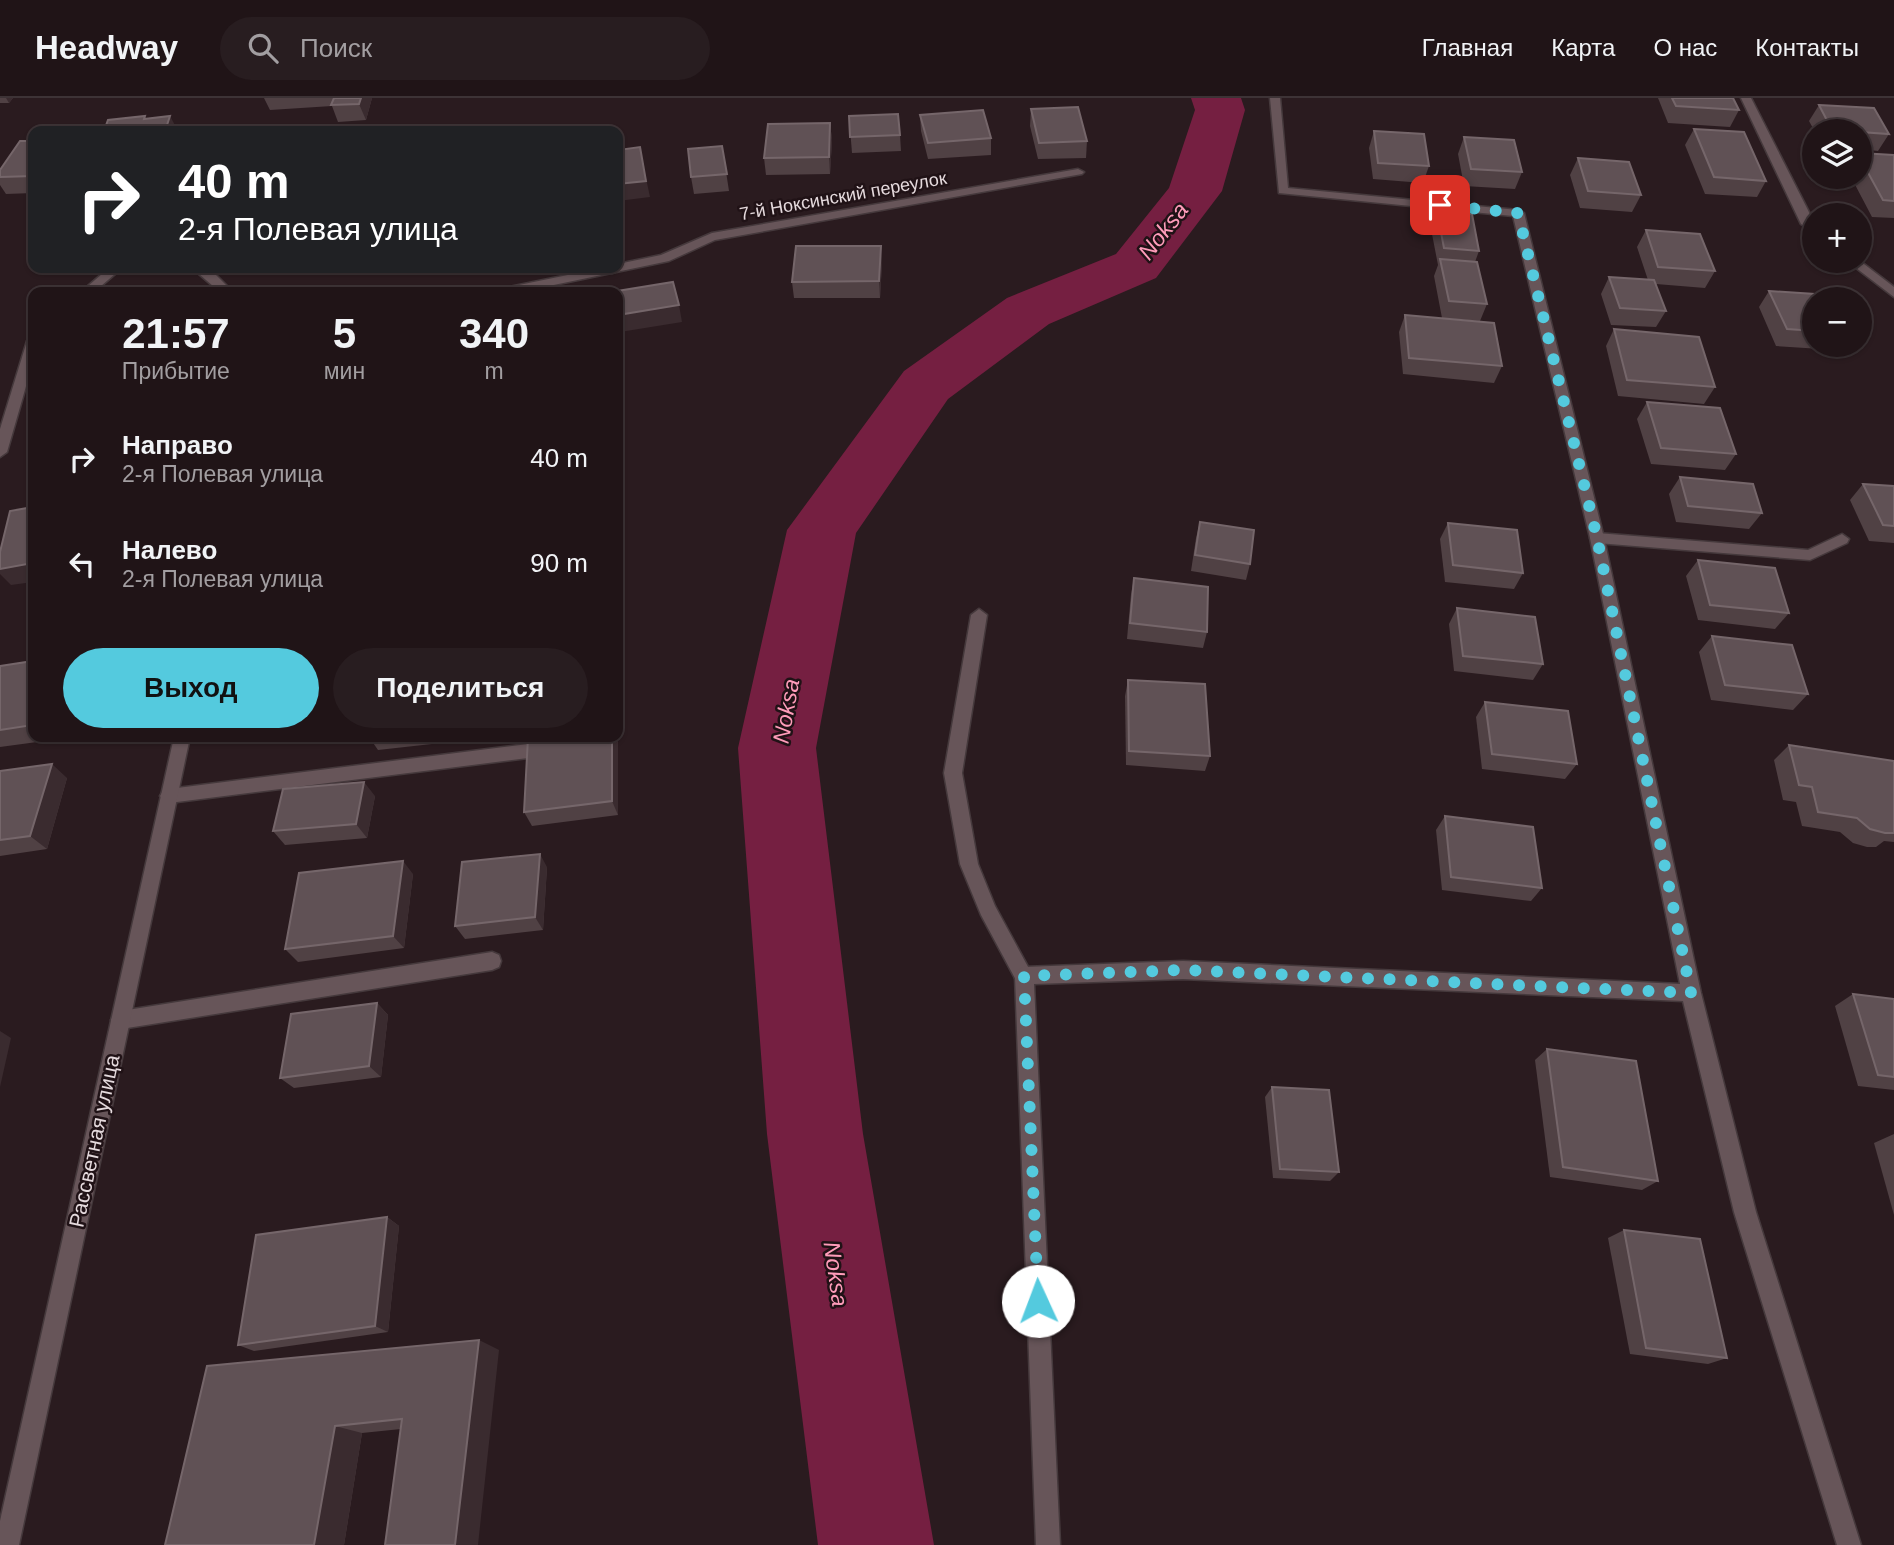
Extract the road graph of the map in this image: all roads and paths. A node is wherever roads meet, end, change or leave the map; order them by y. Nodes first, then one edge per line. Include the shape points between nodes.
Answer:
1 (1275, 98) edge
2 (1746, 98) edge
3 (1078, 172) dead end
4 (1802, 214) edge
5 (623, 267) edge
6 (111, 273) edge
7 (207, 273) edge
8 (594, 273) edge
9 (1868, 273) edge
10 (93, 287) edge
11 (222, 287) edge
12 (528, 287) edge
13 (1894, 293) edge
14 (28, 358) edge
15 (0, 452) edge
16 (1597, 538) junction
17 (1842, 540) dead end
18 (979, 615) dead end
19 (181, 742) edge
20 (528, 751) edge
21 (169, 796) junction
22 (492, 961) dead end
23 (1024, 976) junction
24 (1691, 993) junction
25 (121, 1020) junction
26 (7, 1545) edge
27 (1048, 1545) edge
28 (1849, 1545) edge

1 - 16 street via 1283,191 1518,213
2 - 4 street
3 - 5 street, 7-й Ноксинский переулок via 712,237 665,258
6 - 10 street
7 - 11 street
8 - 12 street, 7-й Ноксинский переулок
9 - 13 street
14 - 15 street
16 - 17 street via 1810,555
16 - 24 street
18 - 23 street via 953,773 969,864 987,909
19 - 21 street, Рассветная улица
20 - 21 street
21 - 25 street, Рассветная улица
22 - 25 street
23 - 24 street via 1183,970
23 - 27 street
24 - 28 street via 1745,1212
25 - 26 street, Рассветная улица

